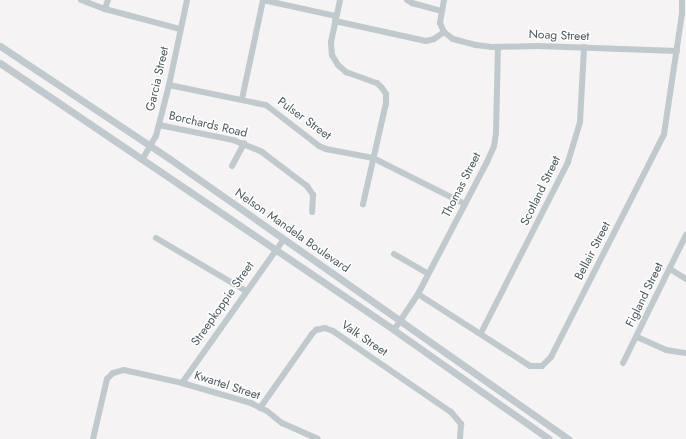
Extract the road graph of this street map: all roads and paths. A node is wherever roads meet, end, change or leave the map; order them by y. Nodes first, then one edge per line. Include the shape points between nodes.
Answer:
1 (81, 0) edge
2 (108, 0) edge
3 (187, 0) edge
4 (263, 0) edge
5 (340, 0) edge
6 (407, 0) edge
7 (444, 0) edge
8 (682, 0) edge
9 (105, 9) junction
10 (442, 11) junction
11 (335, 19) junction
12 (180, 29) junction
13 (444, 32) junction
14 (0, 46) edge
15 (498, 47) junction
16 (584, 48) junction
17 (677, 51) junction
18 (10, 54) junction
19 (1, 64) edge
20 (169, 85) junction
21 (242, 99) junction
22 (159, 125) junction
23 (244, 143) junction
24 (151, 146) junction
25 (373, 158) junction
26 (142, 160) junction
27 (232, 166) dead end
28 (364, 204) dead end
29 (465, 204) junction
30 (312, 212) dead end
31 (686, 235) edge
32 (156, 238) dead end
33 (284, 239) junction
34 (275, 250) junction
35 (394, 254) dead end
36 (670, 269) junction
37 (428, 274) junction
38 (686, 278) edge
39 (246, 291) junction
40 (418, 294) junction
41 (401, 321) junction
42 (394, 330) junction
43 (481, 333) junction
44 (637, 337) junction
45 (686, 353) edge
46 (623, 363) dead end
47 (182, 383) junction
48 (510, 398) junction
49 (504, 407) junction
50 (260, 408) junction
51 (93, 439) edge
52 (318, 439) edge
53 (460, 439) edge
54 (549, 439) edge
55 (568, 439) edge

1 - 9 street
2 - 9 street
3 - 12 street, Garcia Street
4 - 11 street
4 - 21 street
5 - 11 street
6 - 10 street via 412,4
7 - 10 street
8 - 17 street, Bellair Street
9 - 12 street
10 - 13 street via 440,23
11 - 13 street via 426,41
11 - 25 street via 331,49 338,65 346,72 377,83 386,94
12 - 20 street, Garcia Street
13 - 15 street, Noag Street via 453,39
14 - 18 street, Nelson Mandela Boulevard
15 - 16 street, Noag Street
15 - 29 street, Thomas Street via 494,146
16 - 17 street, Noag Street
16 - 43 street, Scotland Street via 580,122 568,162
17 - 43 street, Bellair Street via 664,134 551,357 542,366 530,366
18 - 19 street
18 - 24 street, Nelson Mandela Boulevard
19 - 26 street, Nelson Mandela Boulevard
20 - 21 street, Pulser Street
20 - 22 street, Garcia Street
21 - 25 street, Pulser Street via 273,109 319,146
22 - 23 street, Borchards Road
22 - 24 street, Garcia Street
23 - 27 street
23 - 30 street, Borchards Road via 262,152 307,186 313,196
24 - 26 street, Garcia Street
24 - 33 street, Nelson Mandela Boulevard
25 - 28 street
25 - 29 street, Pulser Street
26 - 34 street, Nelson Mandela Boulevard
29 - 37 street, Thomas Street
31 - 36 street, Figland Street
32 - 39 street
33 - 34 street, Streepkoppie Street
33 - 41 street, Nelson Mandela Boulevard
34 - 39 street, Streepkoppie Street
34 - 42 street, Nelson Mandela Boulevard
35 - 37 street
36 - 38 street
36 - 44 street, Figland Street
37 - 40 street, Thomas Street
39 - 47 street, Streepkoppie Street
40 - 41 street, Thomas Street
40 - 43 street, Bellair Street
41 - 42 street, Thomas Street
41 - 48 street, Nelson Mandela Boulevard
42 - 49 street, Nelson Mandela Boulevard
44 - 45 street via 666,350
44 - 46 street, Figland Street
47 - 50 street, Kwartel Street via 243,400
47 - 51 street, Kwartel Street via 124,370 113,373 107,379
48 - 49 street
48 - 55 street, Nelson Mandela Boulevard
49 - 54 street, Nelson Mandela Boulevard
50 - 52 street, Kwartel Street via 282,423
50 - 53 street, Valk Street via 312,334 325,328 450,412 461,424

